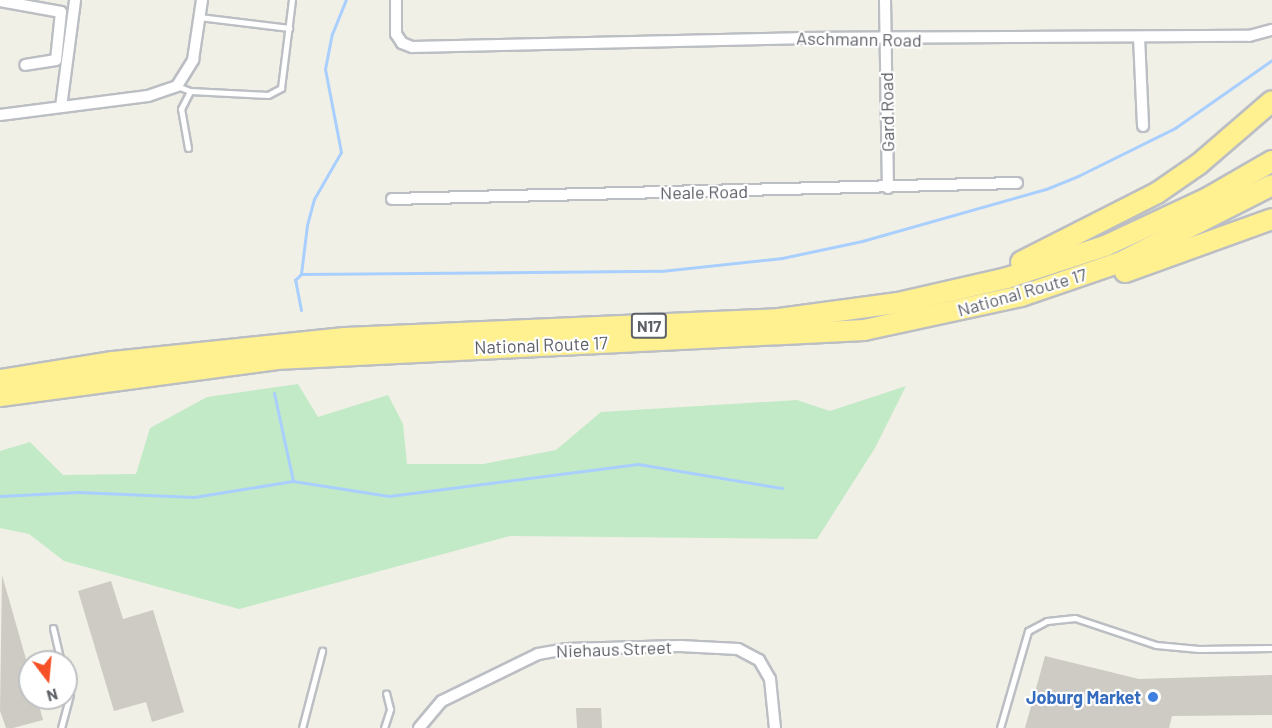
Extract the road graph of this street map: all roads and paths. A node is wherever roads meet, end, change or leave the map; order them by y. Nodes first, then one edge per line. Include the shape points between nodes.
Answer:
1 (75, 0) edge
2 (202, 0) edge
3 (292, 0) edge
4 (396, 0) edge
5 (885, 0) edge
6 (0, 1) edge
7 (199, 17) junction
8 (289, 27) junction
9 (1272, 30) edge
10 (1139, 37) junction
11 (886, 40) junction
12 (26, 65) dead end
13 (177, 86) junction
14 (190, 91) junction
15 (1272, 101) edge
16 (61, 107) junction
17 (0, 115) edge
18 (1143, 126) dead end
19 (188, 148) dead end
20 (1272, 161) edge
21 (1017, 183) dead end
22 (1272, 185) edge
23 (888, 188) junction
24 (392, 199) dead end
25 (1272, 219) edge
26 (940, 294) junction
27 (864, 330) junction
28 (0, 380) edge
29 (0, 396) edge
30 (53, 628) dead end
31 (1272, 648) edge
32 (59, 650) edge
33 (322, 651) dead end
34 (386, 693) dead end
35 (66, 710) edge
36 (61, 728) edge
37 (302, 728) edge
38 (384, 728) edge
39 (419, 728) edge
40 (775, 728) edge
41 (1000, 728) edge

1 - 16 street
2 - 7 street
3 - 8 lane
4 - 11 street, Aschmann Road via 394,26 402,43 444,47 798,38
5 - 11 street, Gard Road
6 - 12 street via 61,12 56,60
7 - 8 lane
7 - 13 street via 192,60
8 - 14 lane via 281,88 268,95
9 - 10 street, Aschmann Road via 1256,36
10 - 11 street, Aschmann Road
10 - 18 street
11 - 23 street, Gard Road
13 - 14 lane
13 - 16 street via 148,96
14 - 19 lane via 182,109
15 - 26 highway via 1199,164 1131,209 1034,258
16 - 17 street
20 - 26 highway, N17 via 1208,198 1105,246 1038,269
21 - 23 street, Neale Road
22 - 27 highway, National Route 17 / N17 via 1166,241 1078,277 1022,296
23 - 24 street, Neale Road
25 - 27 highway via 1005,310 904,329
26 - 28 highway, N17 via 779,319 412,333 241,347
27 - 29 highway, National Route 17 / N17 via 276,359
30 - 32 lane
31 - 41 lane via 1156,645 1075,618 1047,621 1028,631
33 - 37 lane
34 - 38 lane via 390,709
35 - 36 lane
39 - 40 street, Niehaus Street via 442,701 507,666 547,652 719,646 750,653 759,660 770,680

